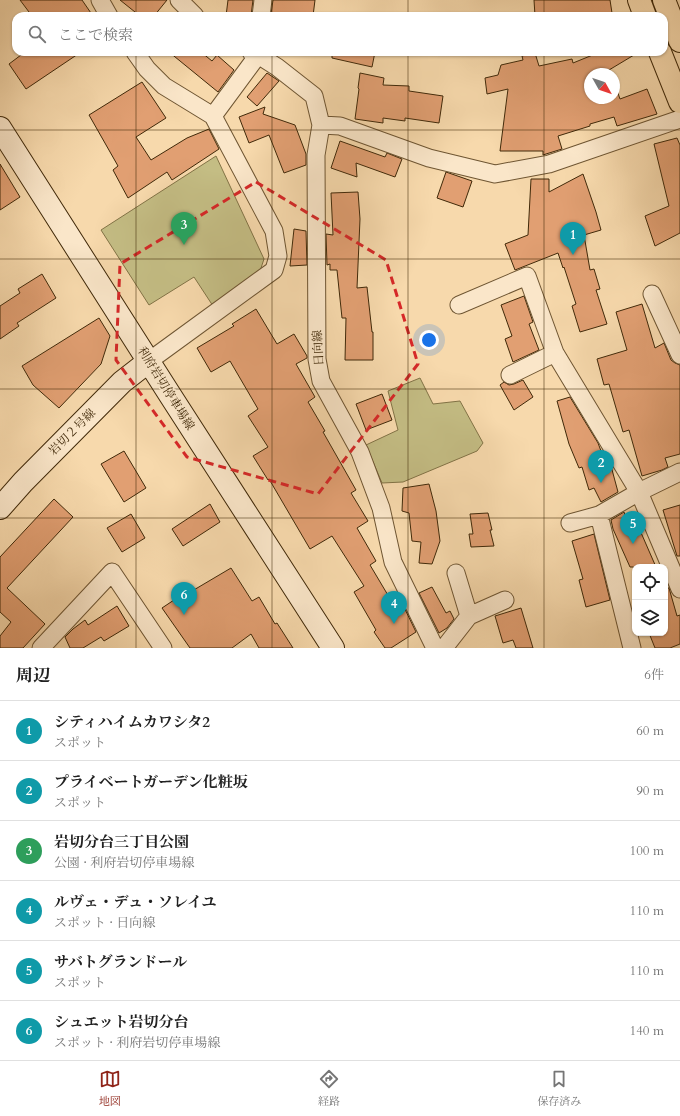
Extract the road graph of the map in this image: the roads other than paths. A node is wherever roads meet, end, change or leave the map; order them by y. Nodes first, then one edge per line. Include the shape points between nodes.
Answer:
1 (100, 0) edge
2 (180, 0) edge
3 (263, 0) edge
4 (639, 0) edge
5 (664, 0) edge
6 (107, 12) edge
7 (192, 12) edge
8 (262, 12) edge
9 (644, 12) edge
10 (680, 41) edge
11 (138, 56) edge
12 (254, 56) edge
13 (260, 56) edge
14 (662, 56) edge
15 (680, 102) edge
16 (213, 116) junction
17 (680, 119) edge
18 (321, 125) junction
19 (0, 128) edge
20 (652, 294) dead end
21 (459, 305) dead end
22 (555, 353) junction
23 (680, 355) edge
24 (149, 361) junction
25 (510, 375) dead end
26 (680, 472) edge
27 (639, 492) junction
28 (0, 508) edge
29 (599, 515) junction
30 (570, 523) dead end
31 (456, 573) dead end
32 (680, 589) edge
33 (505, 600) dead end
34 (469, 616) junction
35 (48, 645) edge
36 (163, 648) edge
37 (333, 648) edge
38 (435, 648) edge
39 (444, 648) edge
40 (632, 648) edge

1 - 6 street
2 - 7 street
3 - 8 street
4 - 9 main road
5 - 10 main road
11 - 16 street via 164,86
12 - 16 street
13 - 18 street, 日向線 via 314,96
14 - 15 main road
16 - 24 street via 274,231 278,256 274,270
17 - 18 street via 549,164 495,174 429,158 340,126
18 - 38 street, 日向線 via 316,155 317,359 321,381 360,452 381,508 393,562
19 - 24 main road, 利府岩切停車場線
20 - 23 street
21 - 22 street via 527,276
22 - 25 street
22 - 27 street
24 - 28 main road, 岩切２号線 via 122,382
24 - 37 main road, 利府岩切停車場線
26 - 27 street
27 - 29 street
27 - 32 street
29 - 30 street
29 - 40 street
31 - 34 street
33 - 34 street
34 - 39 street
35 - 36 street via 112,572

